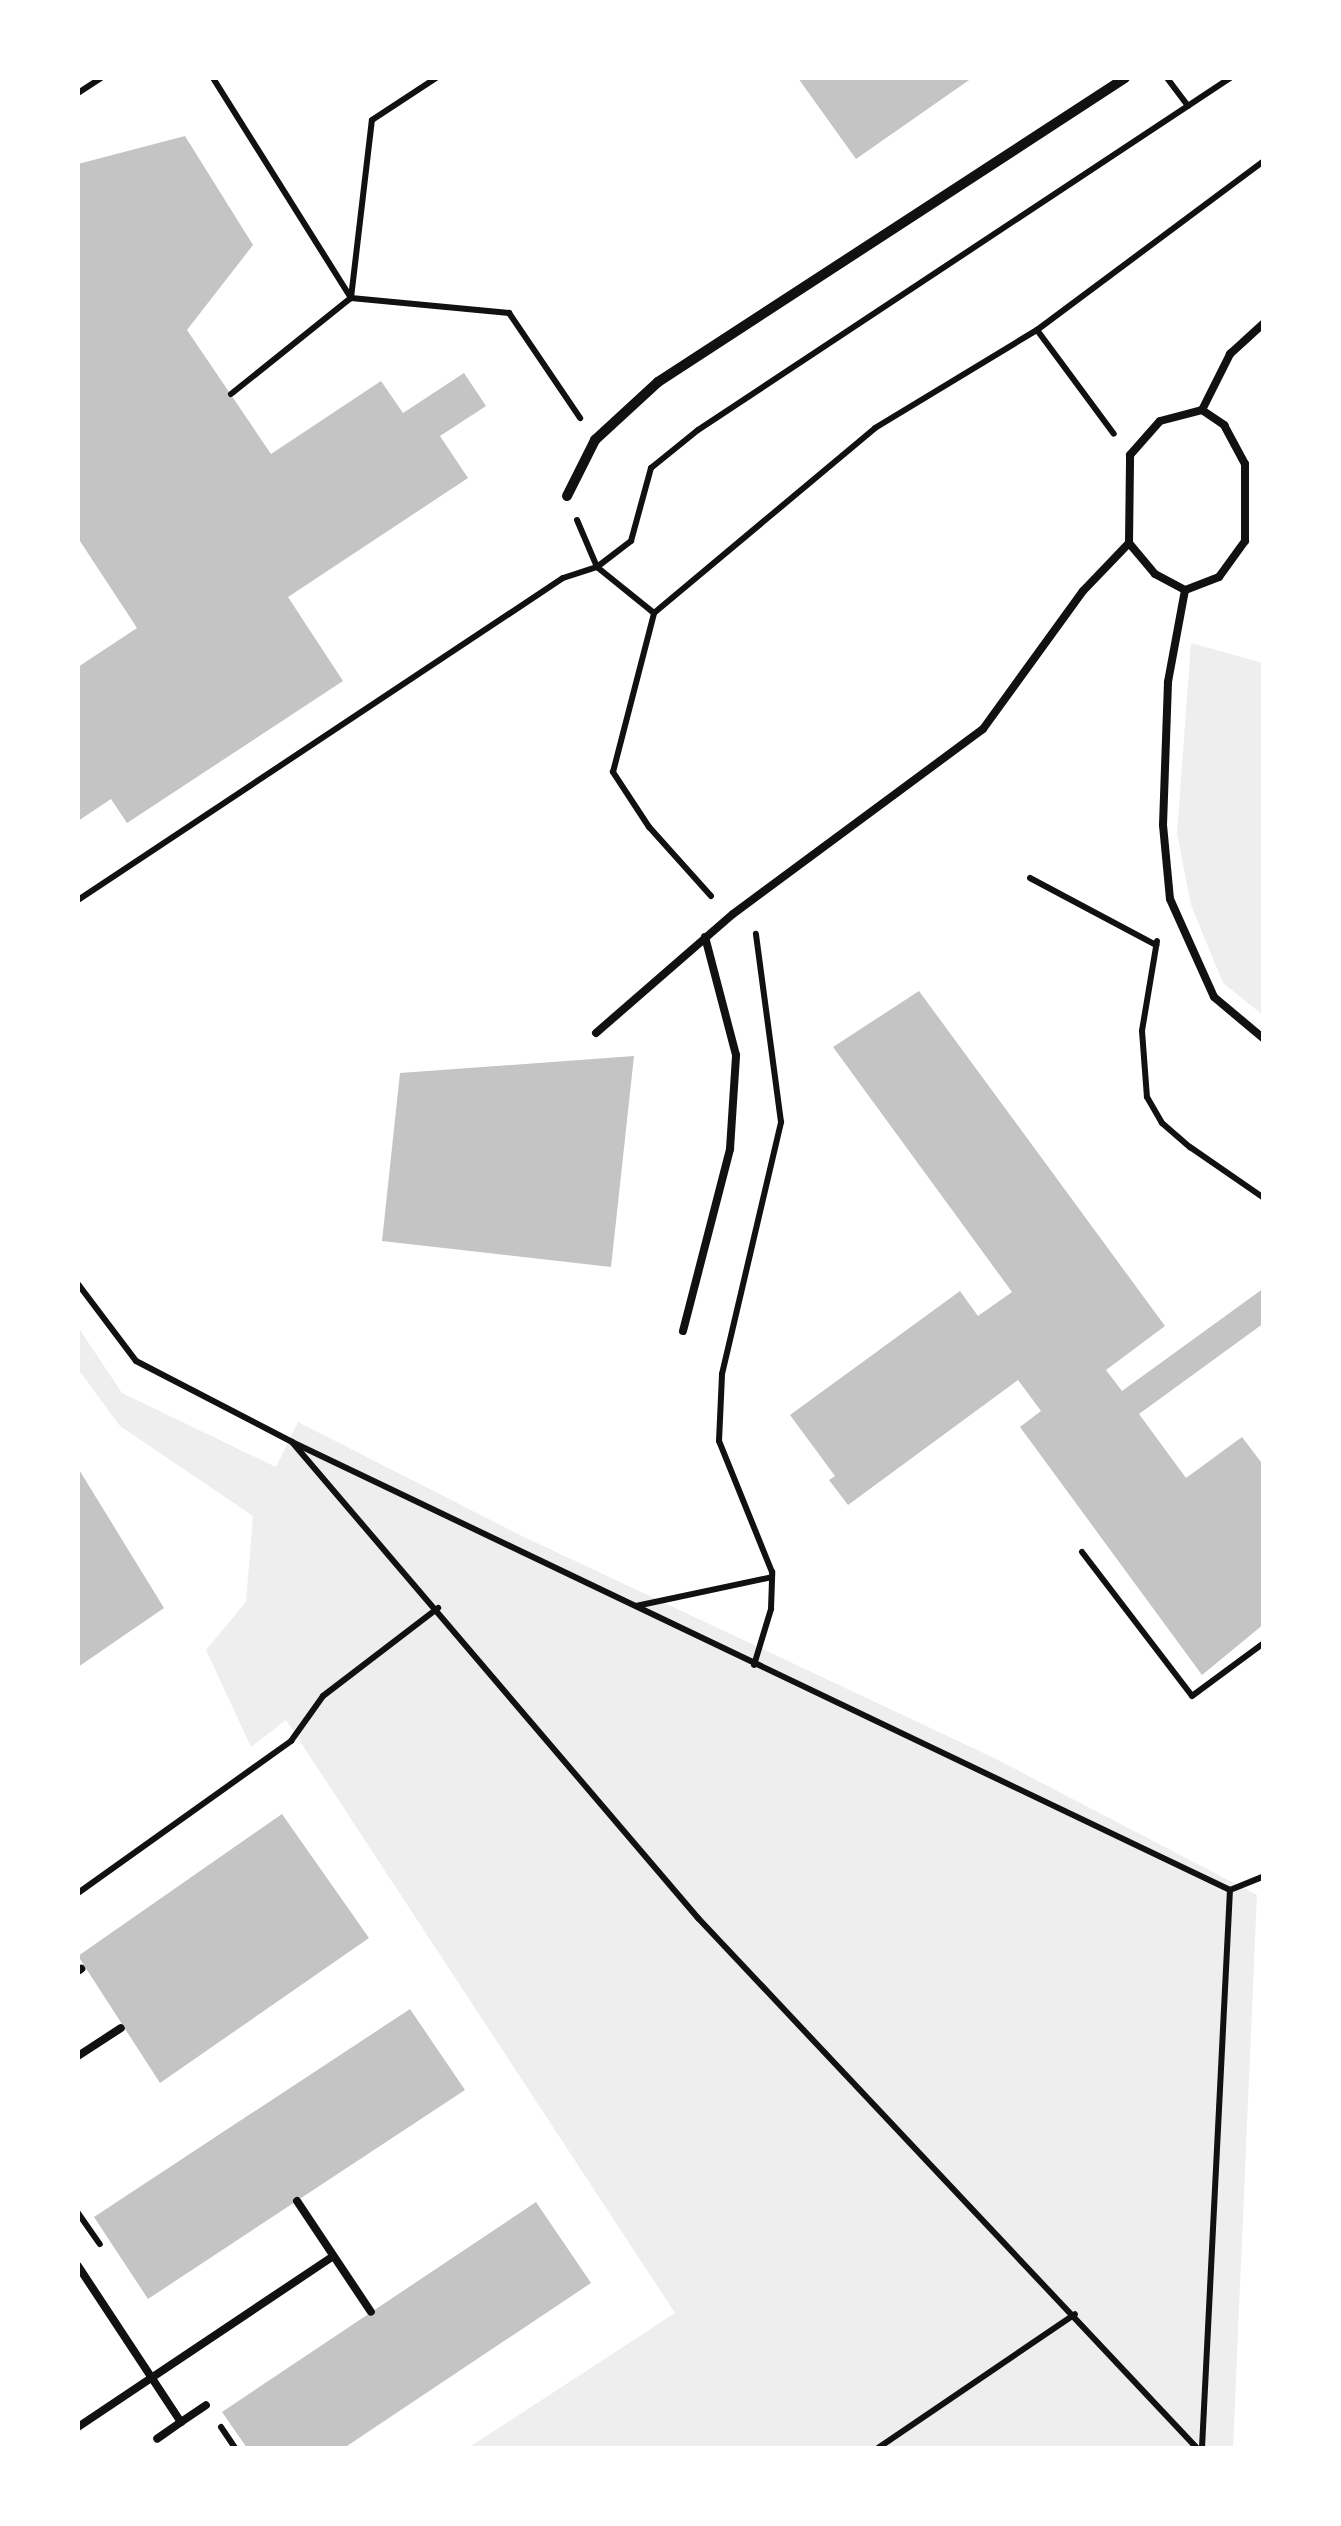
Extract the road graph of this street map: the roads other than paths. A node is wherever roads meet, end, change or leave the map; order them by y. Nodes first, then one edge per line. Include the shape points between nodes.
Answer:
1 (1125, 78) edge
2 (1264, 322) edge
3 (1202, 410) junction
4 (567, 496) road end
5 (1129, 543) junction
6 (1185, 590) junction
7 (705, 937) junction
8 (596, 1033) dead end
9 (1264, 1039) edge
10 (684, 1331) dead end
11 (121, 2028) dead end
12 (78, 2056) edge
13 (297, 2201) dead end
14 (333, 2256) junction
15 (78, 2266) edge
16 (371, 2312) dead end
17 (152, 2378) junction
18 (206, 2406) dead end
19 (181, 2422) junction
20 (78, 2427) edge
21 (157, 2440) dead end

1 - 4 street via 658,382 595,440
2 - 3 lane via 1230,354
3 - 5 lane via 1160,421 1130,455
3 - 6 lane via 1224,426 1245,464 1245,541 1219,577
5 - 6 lane via 1155,574
5 - 7 lane via 1082,591 983,730
6 - 9 lane via 1168,682 1163,825 1170,899 1214,996
7 - 8 lane
7 - 10 lane via 734,1074 730,1149
11 - 12 lane
13 - 14 lane
14 - 16 lane
14 - 17 lane
15 - 17 lane
17 - 19 lane
17 - 20 lane
18 - 19 lane
19 - 21 lane

